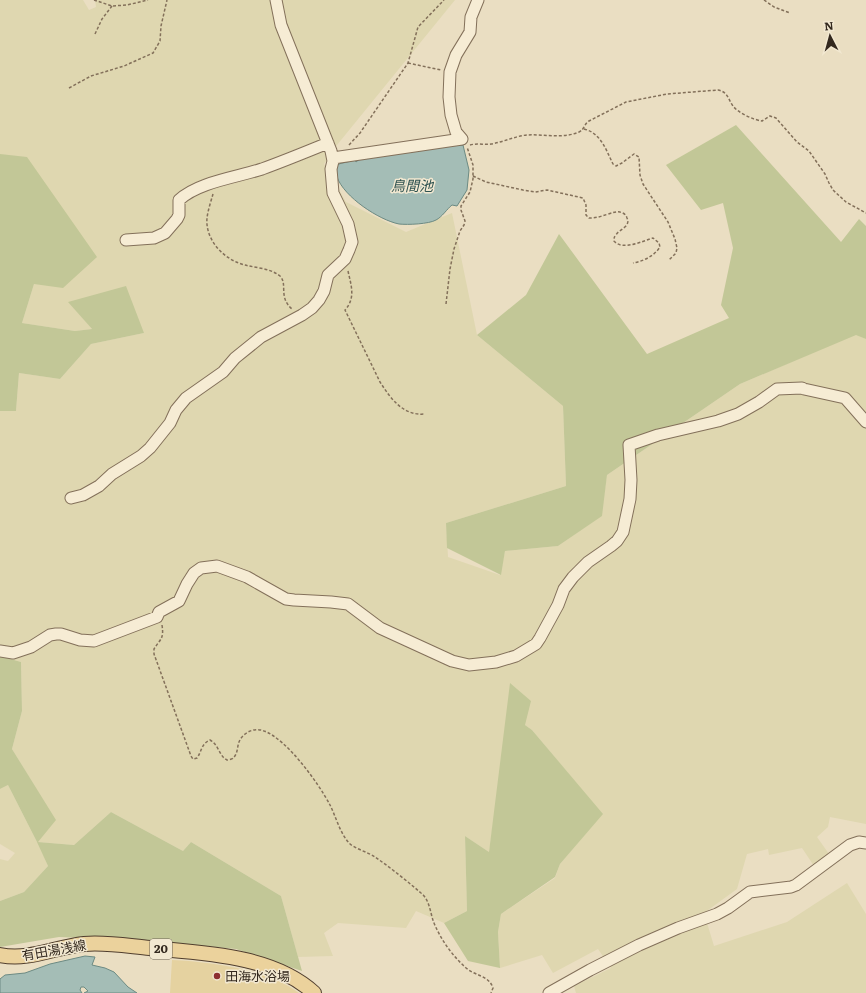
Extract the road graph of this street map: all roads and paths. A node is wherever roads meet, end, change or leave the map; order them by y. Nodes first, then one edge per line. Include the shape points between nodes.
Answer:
1 (94, 0) edge
2 (148, 0) edge
3 (167, 0) edge
4 (276, 0) edge
5 (444, 0) edge
6 (478, 0) edge
7 (764, 0) edge
8 (112, 6) junction
9 (790, 13) dead end
10 (95, 34) dead end
11 (408, 63) junction
12 (450, 72) junction
13 (69, 88) dead end
14 (584, 129) junction
15 (464, 142) junction
16 (328, 143) junction
17 (347, 146) dead end
18 (333, 158) junction
19 (473, 176) junction
20 (221, 180) junction
21 (866, 214) edge
22 (126, 240) dead end
23 (347, 255) junction
24 (669, 260) dead end
25 (633, 263) dead end
26 (446, 304) dead end
27 (302, 315) junction
28 (425, 414) dead end
29 (866, 422) edge
30 (71, 498) dead end
31 (157, 617) junction
32 (0, 651) edge
33 (866, 844) edge
34 (0, 955) edge
35 (314, 993) edge
36 (491, 993) edge
37 (549, 993) edge

1 - 8 path
2 - 8 path
3 - 13 path via 160,42 153,53 124,66 91,76
4 - 16 street via 278,17
5 - 11 path via 418,27
6 - 12 street via 471,17 470,32 456,55
7 - 9 path
8 - 10 path
11 - 12 path
11 - 17 path via 360,133
12 - 15 street via 451,115 456,132
14 - 15 path via 572,134 528,135 489,144
14 - 21 path via 586,123 626,102 675,93 723,91 736,109 753,118 762,121 770,116 776,118 797,142 809,151 833,190 846,202
14 - 24 path via 593,132 602,142 616,166 634,154 639,157 643,184 668,222 675,239 676,252
15 - 18 street
15 - 19 path via 473,165
16 - 18 street
16 - 20 street via 266,167
18 - 23 street via 333,193 351,236 351,246
19 - 25 path via 486,182 523,190 547,190 583,198 586,215 589,218 623,212 628,222 615,236 616,244 621,246 653,238 660,246 647,258
19 - 26 path via 470,192 461,206 465,221 453,255
20 - 22 street via 183,196 179,200 177,220 159,237
20 - 27 path via 213,193 207,217 212,239 232,260 262,268 281,277 286,304
23 - 27 street via 328,275 319,300
23 - 28 path via 352,292 348,307 344,310 380,382 394,403 408,412
27 - 30 street via 261,337 235,358 223,372 186,398 170,423 150,448 140,456 112,474 99,486
29 - 31 street via 845,398 802,388 777,389 738,414 629,445 630,499 623,532 617,541 588,562 573,577 564,589 536,644 516,656 503,660 469,665 452,662 380,628 348,604 286,599 247,577 217,566 201,568 194,573 180,601 159,612
31 - 32 street via 94,641 56,634 13,653
31 - 36 path via 161,621 163,633 154,654 193,759 197,758 202,747 210,740 227,760 237,753 238,742 248,732 259,729 272,735 312,776 350,844 376,858 425,896 434,923 447,948 466,969 492,982
33 - 37 street via 859,842 850,846 796,885 750,892 717,914 639,945
34 - 35 main road, 有田湯浅線 / 20 via 28,956 69,946 93,944 193,952 226,956 268,967 297,979

